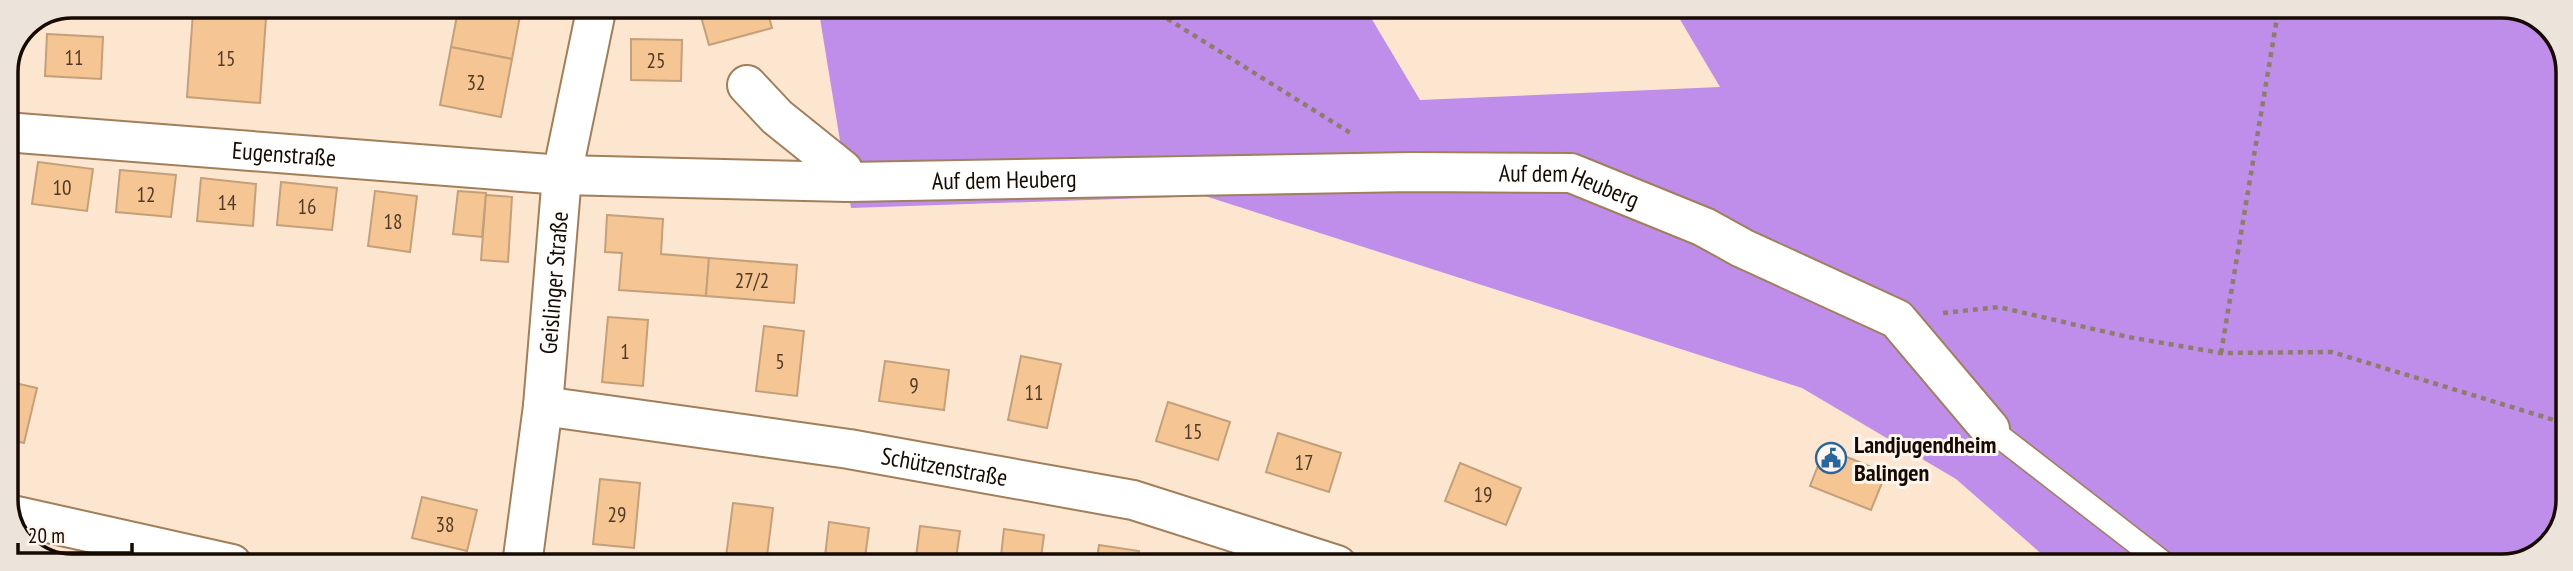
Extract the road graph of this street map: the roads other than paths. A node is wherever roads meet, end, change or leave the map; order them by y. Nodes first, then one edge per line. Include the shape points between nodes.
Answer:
1 (595, 18) edge
2 (747, 85) dead end
3 (18, 133) edge
4 (562, 175) junction
5 (847, 183) junction
6 (543, 406) junction
7 (1990, 429) joint
8 (20, 516) edge
9 (185, 554) edge
10 (523, 554) edge
11 (1302, 554) edge
12 (2151, 554) edge

1 - 4 street, Geislinger Straße
2 - 5 street via 777,117 843,170
3 - 4 street, Eugenstraße
4 - 5 street, Auf dem Heuberg
4 - 6 street, Geislinger Straße
5 - 7 street, Auf dem Heuberg via 1571,173 1704,227 1897,319
6 - 10 street, Geislinger Straße
6 - 11 street, Schützenstraße via 849,449 1133,500
7 - 12 lane, Auf dem Heuberg
8 - 9 street

